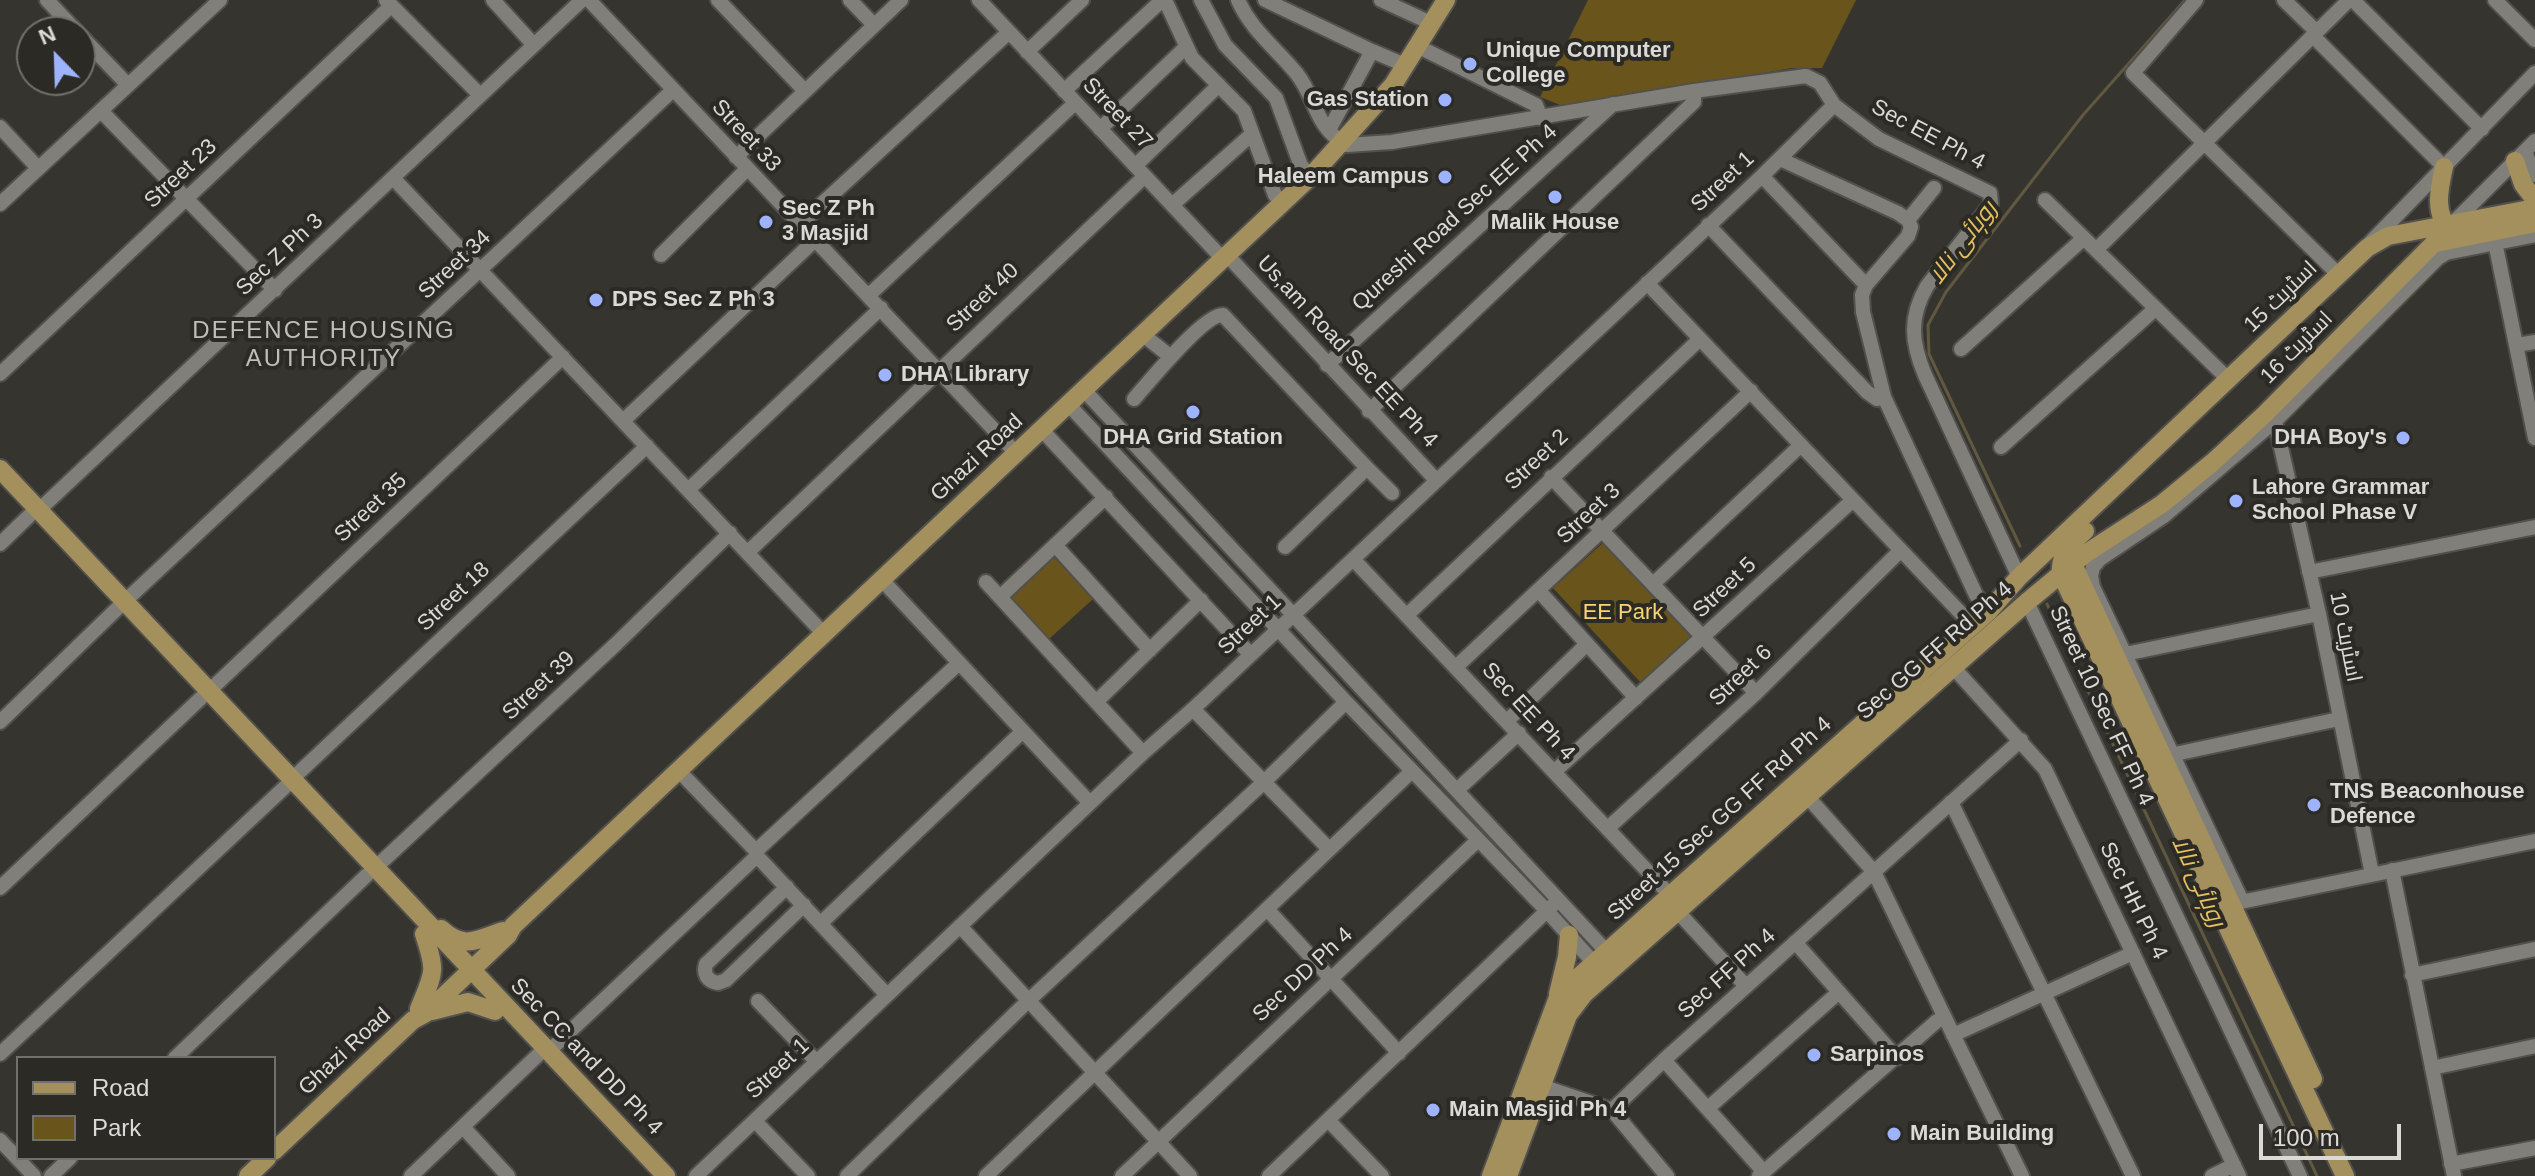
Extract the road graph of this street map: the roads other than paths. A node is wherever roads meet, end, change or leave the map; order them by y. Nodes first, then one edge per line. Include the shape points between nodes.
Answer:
1 (47, 0) edge
2 (493, 0) edge
3 (582, 0) edge
4 (589, 0) edge
5 (718, 0) edge
6 (850, 0) edge
7 (901, 0) edge
8 (979, 0) edge
9 (1082, 0) edge
10 (1201, 0) edge
11 (1238, 0) edge
12 (1265, 0) edge
13 (1307, 0) edge
14 (1381, 0) edge
15 (1446, 0) edge
16 (2196, 0) edge
17 (2284, 0) edge
18 (2351, 0) edge
19 (2495, 0) edge
20 (217, 1) edge
21 (389, 3) edge
22 (63, 16) edge
23 (1299, 16) junction
24 (1433, 24) junction
25 (874, 25) junction
26 (1009, 32) junction
27 (2315, 34) junction
28 (2535, 40) edge
29 (533, 44) junction
30 (1186, 47) junction
31 (1419, 47) junction
32 (96, 51) edge
33 (1372, 51) junction
34 (1027, 52) junction
35 (1407, 66) junction
36 (2535, 73) edge
37 (128, 85) junction
38 (1219, 85) junction
39 (673, 90) junction
40 (804, 90) junction
41 (1064, 91) junction
42 (1694, 91) junction
43 (480, 95) junction
44 (1075, 103) junction
45 (1613, 104) junction
46 (1834, 105) junction
47 (102, 112) junction
48 (1541, 118) junction
49 (0, 127) edge
50 (1100, 129) junction
51 (2482, 129) junction
52 (1252, 134) junction
53 (1336, 136) junction
54 (2204, 144) junction
55 (2525, 151) edge
56 (736, 157) junction
57 (1780, 159) junction
58 (2444, 167) junction
59 (38, 168) junction
60 (747, 169) junction
61 (1140, 171) junction
62 (2535, 175) edge
63 (1311, 176) junction
64 (1762, 176) junction
65 (394, 179) junction
66 (1934, 188) dead end
67 (187, 199) junction
68 (2045, 200) dead end
69 (2535, 200) edge
70 (1283, 203) junction
71 (0, 204) edge
72 (1172, 205) junction
73 (2535, 208) edge
74 (1908, 220) junction
75 (2535, 223) edge
76 (800, 224) junction
77 (1708, 225) junction
78 (2444, 232) junction
79 (2535, 235) edge
80 (2084, 238) junction
81 (815, 240) junction
82 (2495, 242) junction
83 (2367, 248) junction
84 (2097, 249) junction
85 (661, 255) dead end
86 (1225, 257) junction
87 (482, 270) junction
88 (2338, 274) junction
89 (2412, 275) junction
90 (1647, 283) junction
91 (1866, 285) junction
92 (275, 290) junction
93 (869, 295) junction
94 (881, 308) junction
95 (2155, 309) junction
96 (1142, 334) junction
97 (1700, 339) junction
98 (2535, 342) edge
99 (2517, 345) junction
100 (1961, 349) dead end
101 (563, 357) junction
102 (1171, 357) junction
103 (1327, 365) junction
104 (937, 372) junction
105 (0, 374) edge
106 (2229, 380) junction
107 (1083, 389) junction
108 (1751, 391) junction
109 (1884, 397) junction
110 (1134, 399) dead end
111 (1068, 404) junction
112 (1369, 411) junction
113 (2270, 418) junction
114 (624, 420) junction
115 (1042, 430) junction
116 (2535, 438) edge
117 (647, 446) junction
118 (1800, 446) junction
119 (2001, 447) dead end
120 (1016, 453) junction
121 (1367, 468) junction
122 (0, 469) edge
123 (1551, 477) junction
124 (1436, 480) junction
125 (0, 484) edge
126 (689, 489) junction
127 (1392, 493) dead end
128 (1106, 497) junction
129 (1853, 500) junction
130 (34, 513) junction
131 (2535, 527) edge
132 (1603, 531) junction
133 (730, 533) junction
134 (0, 544) edge
135 (1055, 545) junction
136 (1285, 547) dead end
137 (1900, 551) junction
138 (748, 552) junction
139 (1353, 559) junction
140 (2062, 562) junction
141 (2309, 572) junction
142 (2019, 577) junction
143 (882, 580) junction
144 (986, 582) dead end
145 (1653, 584) junction
146 (1539, 591) junction
147 (1000, 597) junction
148 (1201, 600) junction
149 (2027, 602) junction
150 (1996, 604) junction
151 (121, 606) junction
152 (2319, 614) junction
153 (1292, 615) junction
154 (1407, 615) junction
155 (1973, 626) junction
156 (1278, 629) junction
157 (824, 634) junction
158 (1703, 638) junction
159 (1587, 644) junction
160 (1150, 650) junction
161 (1250, 654) junction
162 (2125, 654) junction
163 (959, 663) junction
164 (1456, 667) junction
165 (1953, 667) junction
166 (1756, 693) junction
167 (205, 694) junction
168 (1636, 698) junction
169 (1096, 702) junction
170 (1346, 702) junction
171 (1193, 709) junction
172 (2339, 719) junction
173 (1507, 721) junction
174 (0, 722) edge
175 (1023, 731) junction
176 (1519, 733) junction
177 (2021, 740) junction
178 (1143, 753) junction
179 (2175, 754) junction
180 (679, 771) junction
181 (1412, 771) junction
182 (1555, 771) junction
183 (1264, 782) junction
184 (288, 783) junction
185 (2181, 783) junction
186 (1457, 790) junction
187 (1807, 796) junction
188 (1951, 802) junction
189 (1090, 803) junction
190 (1608, 828) junction
191 (1478, 840) junction
192 (2535, 841) edge
193 (1329, 849) junction
194 (756, 854) junction
195 (2392, 870) junction
196 (371, 871) junction
197 (1874, 872) junction
198 (2372, 874) junction
199 (787, 887) junction
200 (0, 888) edge
201 (1560, 899) junction
202 (2236, 902) junction
203 (1674, 904) junction
204 (804, 905) junction
205 (1267, 909) junction
206 (1547, 911) junction
207 (821, 923) junction
208 (960, 926) junction
209 (426, 930) junction
210 (505, 933) junction
211 (1569, 935) junction
212 (1795, 942) junction
213 (2535, 949) edge
214 (2133, 953) junction
215 (1600, 958) junction
216 (464, 971) junction
217 (2412, 975) junction
218 (1331, 978) junction
219 (1746, 986) junction
220 (1839, 992) junction
221 (2044, 993) junction
222 (887, 995) junction
223 (1557, 1000) junction
224 (758, 1001) dead end
225 (1027, 1002) junction
226 (496, 1004) junction
227 (419, 1014) junction
228 (1945, 1018) junction
229 (1953, 1035) junction
230 (2535, 1046) edge
231 (543, 1053) junction
232 (1399, 1053) junction
233 (0, 1054) edge
234 (177, 1056) edge
235 (1897, 1058) junction
236 (1664, 1060) junction
237 (817, 1062) junction
238 (2432, 1068) junction
239 (1094, 1073) junction
240 (1541, 1086) junction
241 (1708, 1108) junction
242 (1612, 1110) junction
243 (1328, 1120) junction
244 (755, 1121) junction
245 (464, 1128) junction
246 (0, 1140) edge
247 (1158, 1143) junction
248 (2535, 1148) edge
249 (276, 1149) edge
250 (16, 1157) edge
251 (19, 1160) edge
252 (68, 1160) edge
253 (265, 1160) edge
254 (2453, 1170) edge
255 (2237, 1171) edge
256 (1761, 1174) edge
257 (252, 1175) edge
258 (34, 1176) edge
259 (51, 1176) edge
260 (411, 1176) edge
261 (508, 1176) edge
262 (652, 1176) edge
263 (666, 1176) edge
264 (696, 1176) edge
265 (808, 1176) edge
266 (847, 1176) edge
267 (986, 1176) edge
268 (1122, 1176) edge
269 (1190, 1176) edge
270 (1269, 1176) edge
271 (1382, 1176) edge
272 (1491, 1176) edge
273 (1508, 1176) edge
274 (1667, 1176) edge
275 (2022, 1176) edge
276 (2133, 1176) edge
277 (2212, 1176) edge
278 (2300, 1176) edge
279 (2345, 1176) edge
280 (2358, 1176) edge

1 - 22 street
2 - 29 street
3 - 29 street, Sec Z Ph 3
4 - 39 street, Street 33
5 - 40 street
6 - 25 street
7 - 25 street
8 - 26 street, Street 27
9 - 34 street
10 - 63 street via 1225,45 1276,98 1301,166
11 - 53 street via 1247,20 1299,77 1317,116
12 - 23 street
13 - 23 street
14 - 24 street
15 - 24 main road, Ghazi Road
16 - 54 street via 2133,73
17 - 27 street
18 - 27 street
18 - 51 street
19 - 28 street
20 - 37 street
21 - 43 street
21 - 67 street, Street 23
23 - 33 street
24 - 31 main road, Ghazi Road
25 - 40 street
26 - 34 street, Street 27
26 - 76 street
27 - 54 street
27 - 58 street
29 - 43 street, Sec Z Ph 3
30 - 38 street
30 - 41 street via 1165,0
30 - 50 street
31 - 35 main road, Ghazi Road
31 - 48 street via 1536,105
32 - 37 street
33 - 35 street
33 - 53 street
34 - 41 street, Street 27
35 - 53 main road, Ghazi Road via 1373,111
36 - 51 street, اسٹریٹ 15
37 - 47 street
38 - 52 street via 1244,111
38 - 61 street, Street 40
39 - 56 street, Street 33
39 - 87 street, Street 34
40 - 56 street
41 - 44 street, Street 27
42 - 45 street, Sec EE Ph 4
42 - 46 street, Sec EE Ph 4 via 1806,76 1820,83
42 - 112 street via 1694,102
43 - 65 street, Sec Z Ph 3
44 - 50 street, Street 27
44 - 93 street
45 - 48 street, Sec EE Ph 4
45 - 103 street, Qureshi Road Sec EE Ph 4
46 - 57 street, Street 1
46 - 142 street, Sec EE Ph 4 via 1879,139 1993,198 1927,286 1912,328 1925,375
47 - 59 street
47 - 67 street
48 - 53 street, Sec EE Ph 4 via 1353,146
49 - 59 street
50 - 61 street, Street 27
51 - 58 street, اسٹریٹ 15
52 - 70 street via 1275,195
52 - 72 street
53 - 63 main road, Ghazi Road
54 - 84 street
54 - 88 street
55 - 62 street
55 - 69 main road via 2523,184
55 - 78 street, اسٹریٹ 16
56 - 60 street, Street 33
57 - 64 street, Street 1
57 - 74 street
58 - 78 main road via 2439,202
58 - 83 street, اسٹریٹ 15
59 - 71 street
60 - 76 street, Street 33
60 - 85 street
61 - 72 street, Street 27
61 - 104 street, Street 40
63 - 70 main road, Ghazi Road
64 - 77 street, Street 1
64 - 91 street
65 - 87 street
65 - 92 street, Sec Z Ph 3
66 - 74 street
67 - 92 street
67 - 105 street, Street 23
68 - 80 street
70 - 86 main road, Ghazi Road
72 - 86 street, Street 27
73 - 78 main road
74 - 91 street via 1908,236
75 - 78 main road
76 - 81 street, Street 33
77 - 90 street, Street 1
77 - 109 street via 1867,392
78 - 83 main road via 2388,236
78 - 89 main road, اسٹریٹ 16
79 - 82 street
80 - 84 street
80 - 100 street
81 - 93 street, Street 33
81 - 114 street
82 - 89 street via 2446,253
82 - 99 street
83 - 88 main road, اسٹریٹ 15
84 - 95 street
86 - 96 main road, Ghazi Road
86 - 103 street, Us,am Road Sec EE Ph 4
87 - 101 street
87 - 151 street, Street 34
88 - 106 main road, اسٹریٹ 15
89 - 113 main road, اسٹریٹ 16
90 - 97 street
90 - 124 street, Street 1
91 - 109 street via 1863,312
92 - 130 street, Sec Z Ph 3
93 - 94 street, Street 33
94 - 104 street, Street 33
94 - 126 street
95 - 106 street
95 - 119 street
96 - 102 street
96 - 107 main road, Ghazi Road
97 - 108 street
97 - 123 street, Street 2
98 - 99 street
99 - 116 street
101 - 114 street
101 - 167 street, Street 35
102 - 110 street
102 - 121 street via 1214,316 1223,315
103 - 112 street, Us,am Road Sec EE Ph 4
104 - 120 street, Street 33
104 - 138 street, Street 40
106 - 140 main road, اسٹریٹ 15 via 2115,488
107 - 111 main road, Ghazi Road
107 - 153 street
108 - 118 street
108 - 132 street, Street 3
109 - 150 street via 1976,595
111 - 115 main road, Ghazi Road
111 - 156 street
112 - 124 street, Us,am Road Sec EE Ph 4
113 - 140 main road, اسٹریٹ 16 via 2162,504
113 - 141 street, اسٹریٹ 10
113 - 162 street via 2164,516 2093,567 2093,587
114 - 117 street
115 - 120 main road, Ghazi Road
115 - 128 street
117 - 126 street
117 - 184 street, Street 18
118 - 129 street
118 - 145 street
120 - 143 main road, Ghazi Road
121 - 127 street
121 - 136 street
122 - 130 main road
123 - 132 street
123 - 154 street, Street 2
124 - 139 street, Street 1
125 - 130 main road
126 - 133 street
128 - 135 street
128 - 148 street
129 - 137 street
129 - 158 street, Street 5
130 - 134 street, Sec Z Ph 3
130 - 151 main road, Sec CC and DD Ph 4
131 - 141 street
132 - 145 street
132 - 146 street, Street 3
133 - 138 street
133 - 196 street, Street 39
135 - 147 street
135 - 160 street
137 - 155 street
137 - 166 street, Street 6
138 - 157 street
139 - 153 street, Street 1
139 - 154 street, Sec EE Ph 4
140 - 142 main road, Street 15 Sec GG FF Rd Ph 4
140 - 149 main road, Sec GG FF Rd Ph 4
140 - 150 main road via 2049,564
140 - 185 main road
140 - 279 main road
141 - 152 street, اسٹریٹ 10
142 - 150 main road, Street 15 Sec GG FF Rd Ph 4
143 - 157 main road, Ghazi Road
143 - 163 street
144 - 147 street
145 - 158 street
146 - 159 street
146 - 164 street, Street 3
147 - 169 street
148 - 160 street
148 - 161 street
149 - 165 main road, Sec GG FF Rd Ph 4
149 - 278 street, Street 10 Sec FF Ph 4
150 - 155 main road, Street 15 Sec GG FF Rd Ph 4
151 - 167 main road, Sec CC and DD Ph 4
151 - 174 street, Street 34
152 - 162 street
152 - 172 street, اسٹریٹ 10
153 - 156 street, Street 1
153 - 186 street
154 - 164 street, Sec EE Ph 4
155 - 203 main road, Street 15 Sec GG FF Rd Ph 4
156 - 161 street, Street 1
156 - 170 street
157 - 180 main road, Ghazi Road
158 - 166 street
158 - 168 street, Street 5
159 - 168 street
159 - 173 street
160 - 169 street
161 - 171 street, Street 1
162 - 179 street
163 - 175 street
163 - 194 street
164 - 173 street, Sec EE Ph 4
165 - 177 street, Sec HH Ph 4
165 - 187 main road, Sec GG FF Rd Ph 4
166 - 190 street, Street 6
167 - 184 main road, Sec CC and DD Ph 4
167 - 200 street, Street 35
168 - 182 street, Street 5
169 - 178 street
170 - 181 street
170 - 183 street
171 - 178 street, Street 1
171 - 183 street
172 - 179 street
172 - 198 street, اسٹریٹ 10
173 - 176 street, Sec EE Ph 4
175 - 189 street
175 - 207 street
176 - 182 street, Sec EE Ph 4
176 - 186 street
177 - 188 street, Sec FF Ph 4
177 - 214 street, Sec HH Ph 4 via 2045,769
178 - 189 street, Street 1
179 - 185 street
180 - 194 street
180 - 210 main road, Ghazi Road
181 - 191 street
181 - 193 street
182 - 190 street, Sec EE Ph 4
183 - 193 street
183 - 225 street
184 - 196 main road, Sec CC and DD Ph 4
184 - 233 street, Street 18
185 - 202 main road
186 - 201 street
187 - 197 street
187 - 203 main road, Sec GG FF Rd Ph 4
188 - 197 street, Sec FF Ph 4
188 - 221 street
189 - 208 street, Street 1
190 - 203 street, Sec EE Ph 4
191 - 206 street
191 - 218 street, Sec DD Ph 4
192 - 195 street
193 - 205 street
194 - 199 street
194 - 231 street
195 - 198 street
195 - 217 street
196 - 209 main road, Sec CC and DD Ph 4
196 - 234 street, Street 39
197 - 212 street, Sec FF Ph 4
197 - 228 street
198 - 202 street
199 - 204 street
199 - 204 street via 706,964 708,978 726,980
201 - 206 street
201 - 215 street
202 - 280 main road
203 - 215 main road, Street 15 Sec GG FF Rd Ph 4
203 - 219 street, Sec EE Ph 4
203 - 240 main road, Sec GG FF Rd Ph 4 via 1574,1005
204 - 207 street
205 - 218 street
205 - 239 street
206 - 211 street
206 - 232 street
207 - 222 street
208 - 222 street, Street 1
208 - 225 street
209 - 210 main road via 437,925 462,942
209 - 216 main road, Sec CC and DD Ph 4
209 - 227 main road via 434,973
210 - 216 main road, Ghazi Road
210 - 226 main road via 490,970
211 - 215 street
211 - 223 main road
212 - 219 street, Sec FF Ph 4
212 - 220 street
213 - 217 street
214 - 221 street
214 - 255 street, Sec HH Ph 4
215 - 223 main road, Street 15 Sec GG FF Rd Ph 4
216 - 226 main road, Sec CC and DD Ph 4
216 - 227 main road, Ghazi Road
217 - 238 street
218 - 232 street
218 - 247 street, Sec DD Ph 4
219 - 236 street, Sec FF Ph 4
220 - 235 street
220 - 241 street
221 - 229 street
221 - 276 street
222 - 237 street, Street 1
223 - 272 main road, Street 15 Sec GG FF Rd Ph 4
224 - 237 street
225 - 239 street
225 - 266 street
226 - 227 main road via 468,1002
226 - 231 main road, Sec CC and DD Ph 4
227 - 249 main road, Ghazi Road
228 - 229 street
228 - 235 street
229 - 275 street
230 - 238 street
231 - 245 street
231 - 262 main road, Sec CC and DD Ph 4
231 - 263 main road, Sec CC and DD Ph 4
232 - 243 street
235 - 256 street
236 - 241 street
236 - 242 street, Sec FF Ph 4
237 - 244 street, Street 1
238 - 254 street
239 - 247 street
239 - 267 street
240 - 242 street
240 - 273 main road, Sec GG FF Rd Ph 4
241 - 256 street
242 - 274 street
243 - 270 street
243 - 271 street
244 - 264 street, Street 1
244 - 265 street
245 - 260 street
245 - 261 street
246 - 250 street
247 - 268 street, Sec DD Ph 4
247 - 269 street
248 - 254 street
251 - 258 street
252 - 259 street
253 - 257 main road
255 - 277 street

